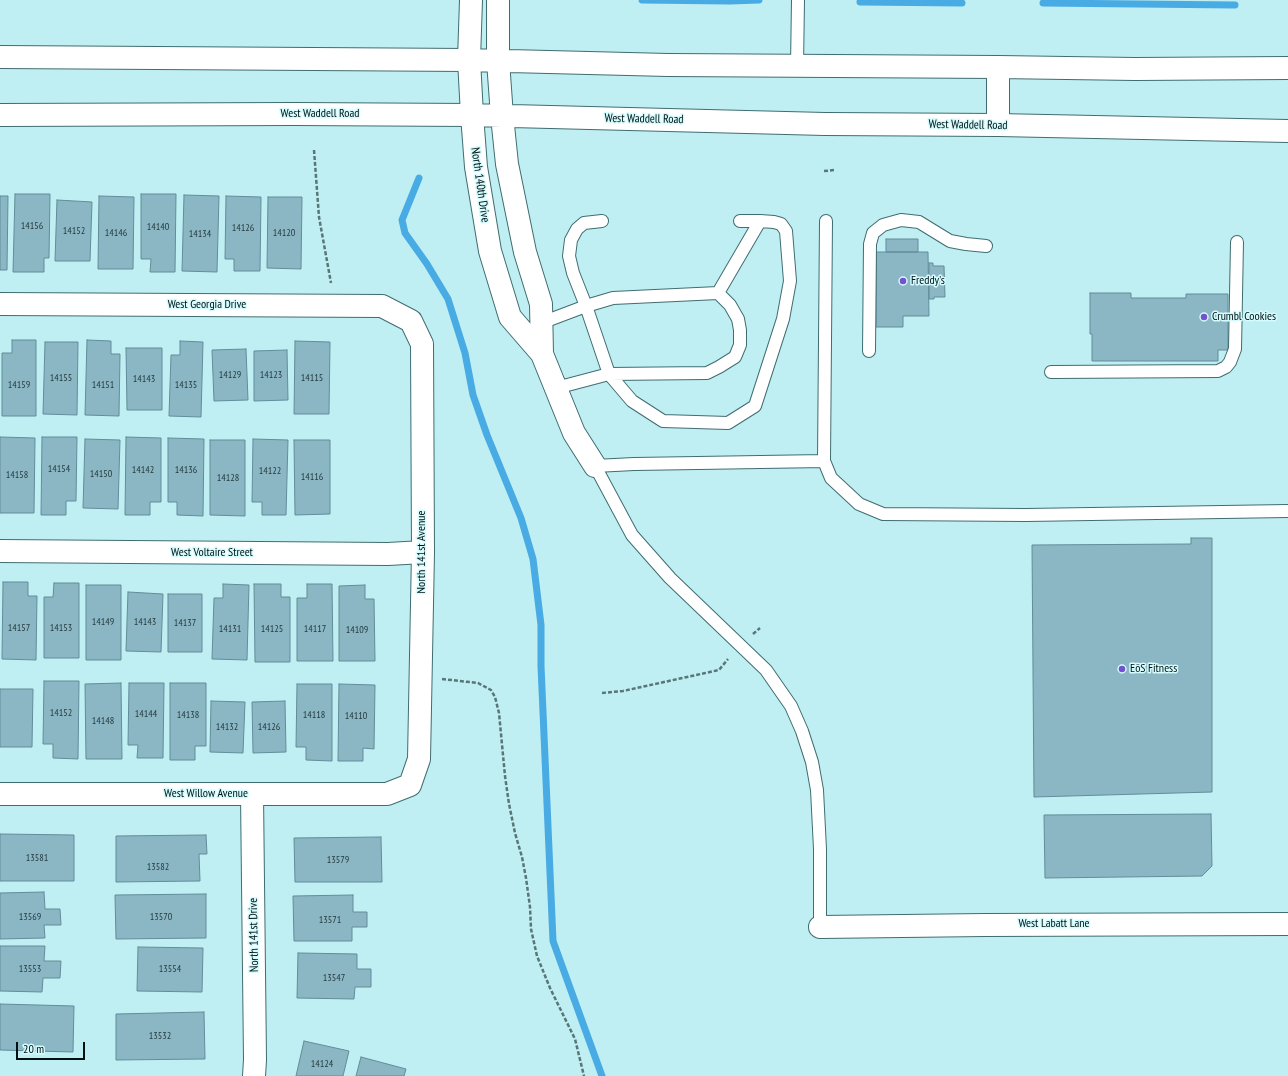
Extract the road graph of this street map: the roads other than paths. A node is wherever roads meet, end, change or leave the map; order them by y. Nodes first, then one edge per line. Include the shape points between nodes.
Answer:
1 (471, 0) edge
2 (498, 0) edge
3 (798, 0) edge
4 (0, 58) edge
5 (469, 60) junction
6 (498, 61) junction
7 (797, 66) junction
8 (998, 67) junction
9 (1288, 68) edge
10 (0, 115) edge
11 (472, 115) junction
12 (502, 116) junction
13 (998, 125) junction
14 (1288, 131) edge
15 (602, 221) dead end
16 (740, 221) dead end
17 (760, 221) junction
18 (826, 221) dead end
19 (1237, 242) dead end
20 (986, 246) dead end
21 (718, 293) junction
22 (0, 304) edge
23 (586, 306) junction
24 (411, 321) joint
25 (541, 323) junction
26 (869, 351) dead end
27 (542, 354) junction
28 (1051, 372) dead end
29 (609, 374) junction
30 (556, 388) junction
31 (824, 461) junction
32 (595, 466) junction
33 (1288, 511) edge
34 (0, 552) edge
35 (423, 552) junction
36 (410, 785) joint
37 (0, 794) edge
38 (252, 794) junction
39 (1288, 924) edge
40 (820, 927) joint
41 (254, 1076) edge

1 - 5 street, North 140th Drive
2 - 6 street, North 140th Drive
3 - 7 lane
4 - 5 street
5 - 6 street
5 - 11 street, North 140th Drive
6 - 7 street
6 - 12 street, North 140th Drive
7 - 8 street
8 - 9 street
8 - 13 street
10 - 11 street, West Waddell Road
11 - 12 street, West Waddell Road
11 - 27 street, North 140th Drive via 476,167 490,252 510,317
12 - 13 street, West Waddell Road via 825,124
12 - 25 street, North 140th Drive via 507,164 525,252 541,304
13 - 14 street, West Waddell Road
15 - 23 lane via 584,224 577,229 571,240 569,256
16 - 17 lane
17 - 21 lane
17 - 29 lane via 781,224 786,231 790,281 783,319 754,406 728,423 663,421 632,401
18 - 31 lane
19 - 28 lane via 1235,349 1226,367 1218,371
20 - 26 lane via 950,241 920,222 900,220 883,225 873,233 870,244
21 - 23 lane via 613,298
21 - 29 lane via 730,305 738,319 740,345 735,357 707,373
22 - 24 street, West Georgia Drive via 382,306
23 - 25 lane
23 - 29 lane
24 - 35 street, North 141st Avenue via 422,344
25 - 27 street, North 140th Drive
27 - 30 street, North 140th Drive
29 - 30 lane
30 - 32 street, North 140th Drive via 574,433
31 - 32 lane
31 - 33 lane via 831,478 859,504 883,514 1026,515
32 - 40 lane via 632,535 670,578 766,670 791,706 812,762 817,790
34 - 35 street, West Voltaire Street
35 - 36 street, North 141st Avenue via 419,759
36 - 38 street, West Willow Avenue via 387,794
37 - 38 street, West Willow Avenue
38 - 41 street, North 141st Drive
39 - 40 street, West Labatt Lane

